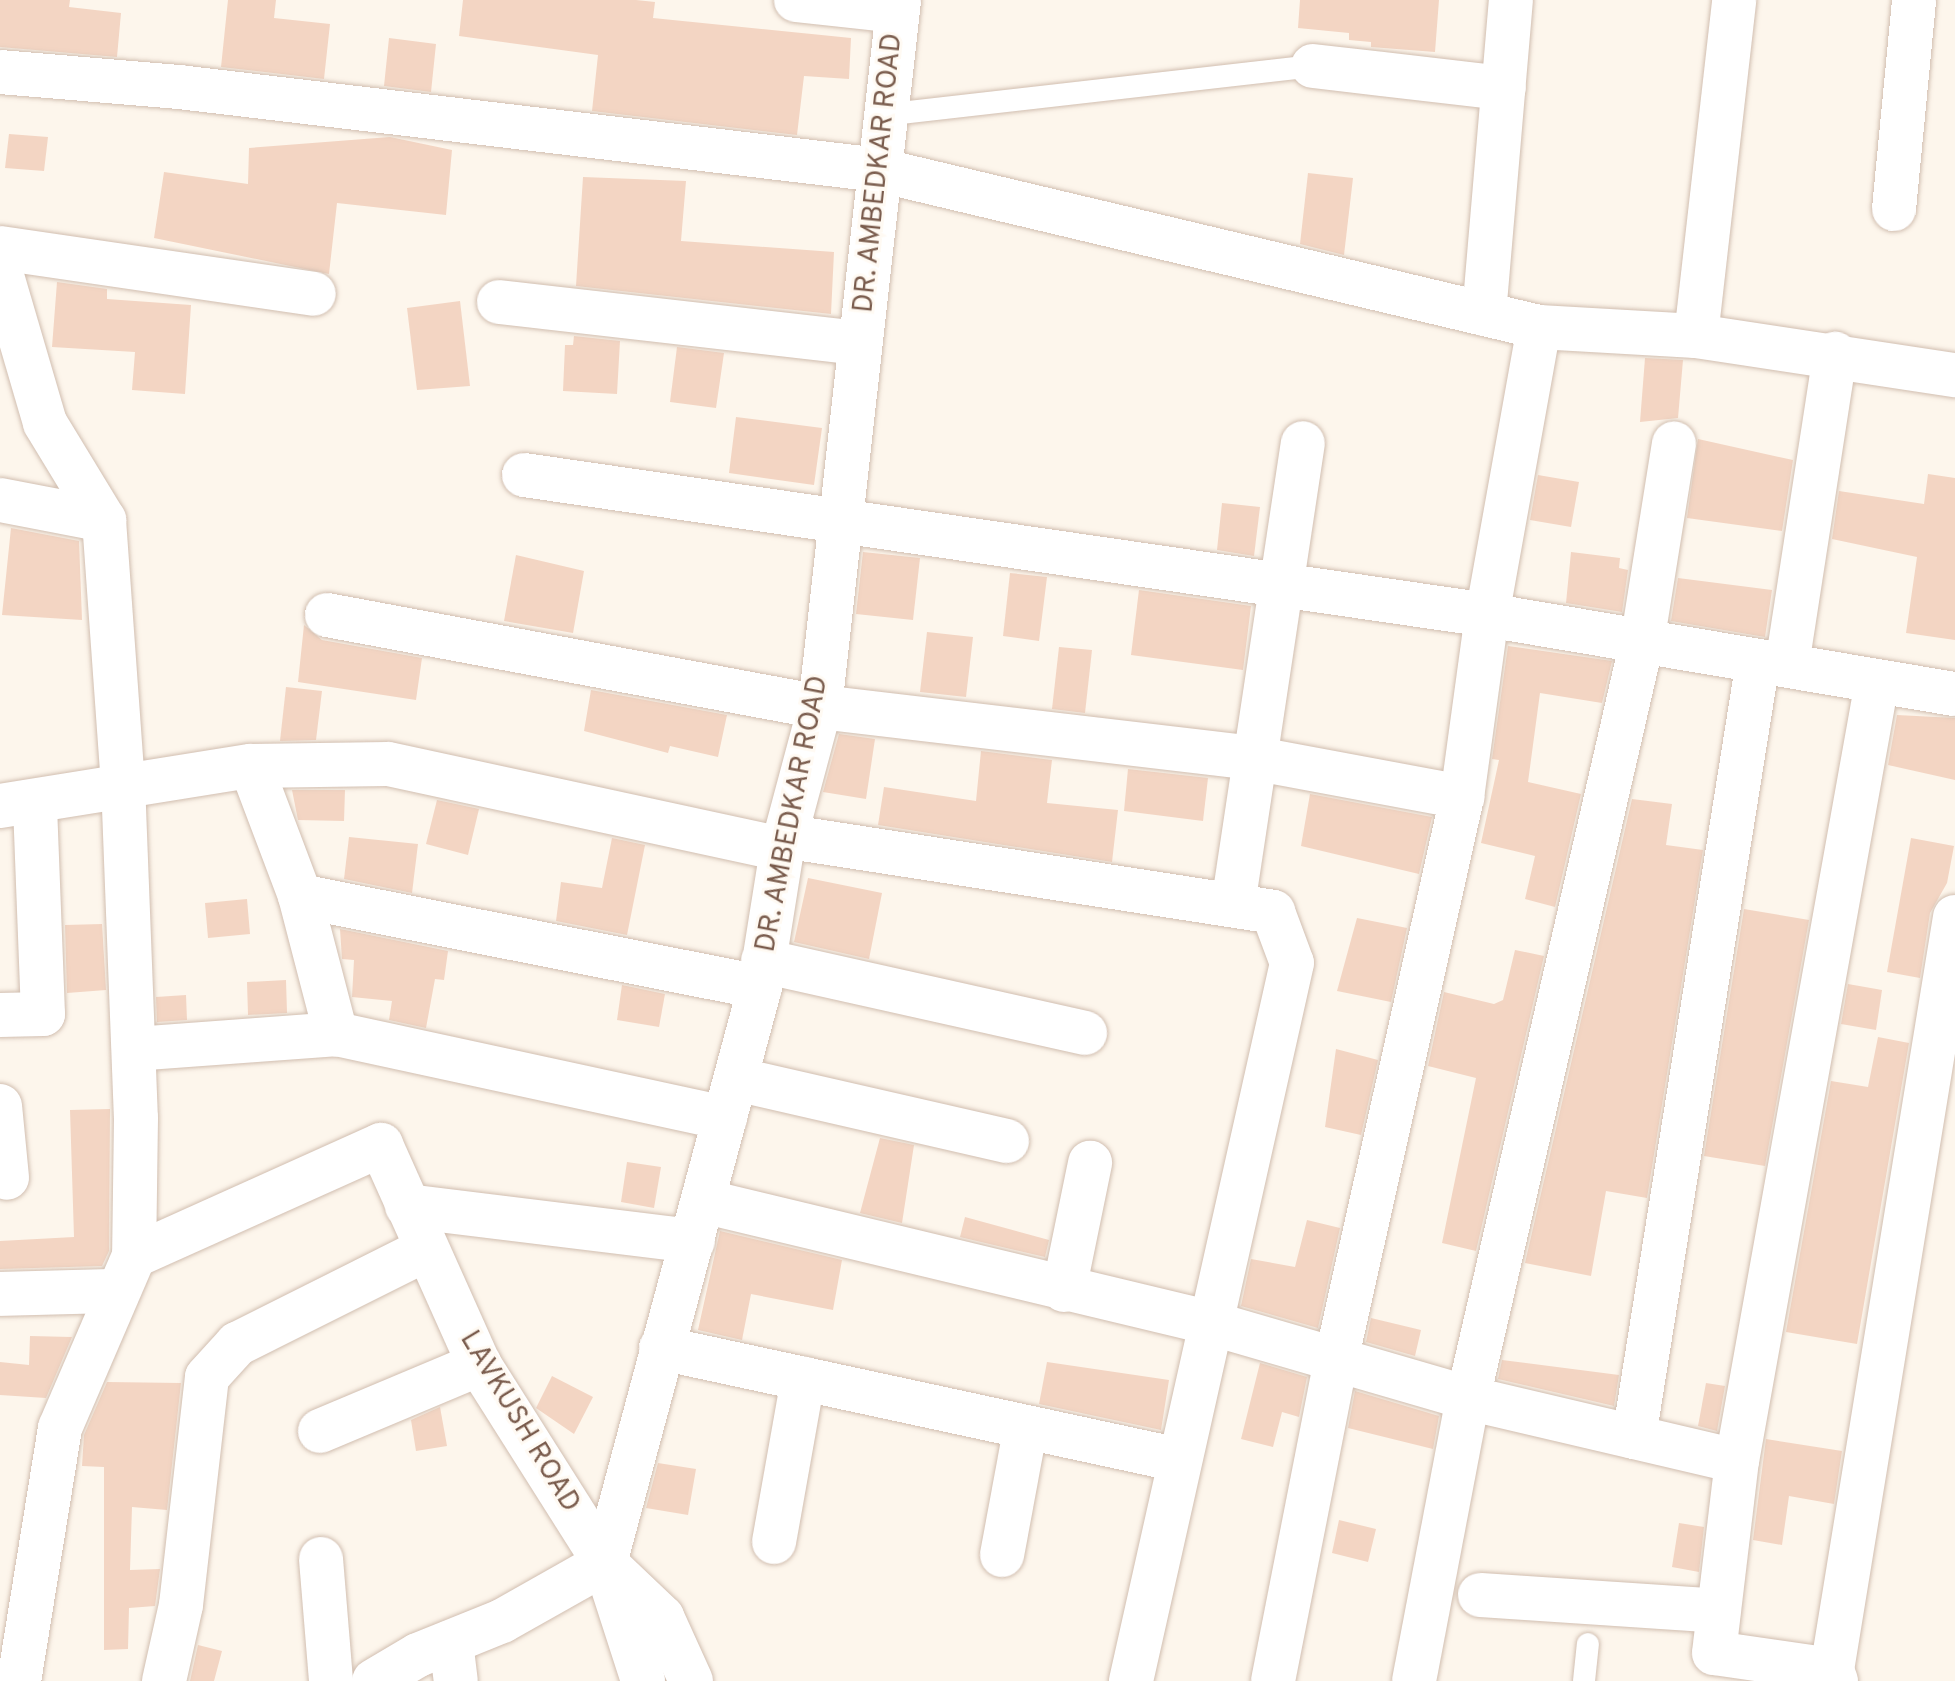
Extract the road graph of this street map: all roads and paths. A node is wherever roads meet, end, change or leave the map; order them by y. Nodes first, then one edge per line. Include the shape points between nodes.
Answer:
1 (796, 0) edge
2 (1511, 0) edge
3 (1734, 0) edge
4 (1914, 0) edge
5 (898, 6) edge
6 (1313, 66) joint
7 (0, 72) edge
8 (1504, 88) junction
9 (883, 115) junction
10 (879, 170) junction
11 (1894, 209) dead end
12 (0, 248) edge
13 (0, 269) edge
14 (314, 294) dead end
15 (499, 302) dead end
16 (1484, 314) junction
17 (1539, 327) junction
18 (1696, 336) junction
19 (860, 343) junction
20 (1835, 354) junction
21 (1955, 375) edge
22 (1303, 443) dead end
23 (1674, 443) dead end
24 (524, 475) dead end
25 (0, 500) edge
26 (104, 520) junction
27 (837, 520) junction
28 (1282, 585) junction
29 (327, 615) dead end
30 (1487, 615) junction
31 (1643, 637) junction
32 (1772, 663) junction
33 (1877, 682) junction
34 (1955, 694) edge
35 (820, 707) junction
36 (1252, 758) junction
37 (251, 766) junction
38 (123, 782) junction
39 (1462, 797) junction
40 (18, 804) edge
41 (786, 843) junction
42 (300, 896) junction
43 (1233, 905) junction
44 (1955, 917) edge
45 (762, 974) junction
46 (0, 1015) edge
47 (1085, 1033) dead end
48 (336, 1034) junction
49 (134, 1049) junction
50 (730, 1098) junction
51 (0, 1106) edge
52 (1007, 1141) dead end
53 (1090, 1163) dead end
54 (7, 1178) dead end
55 (407, 1206) junction
56 (698, 1221) junction
57 (427, 1249) junction
58 (126, 1274) junction
59 (1064, 1290) junction
60 (0, 1294) edge
61 (1207, 1322) junction
62 (661, 1348) junction
63 (479, 1364) junction
64 (1335, 1365) junction
65 (803, 1379) junction
66 (1468, 1398) junction
67 (320, 1431) dead end
68 (1025, 1431) junction
69 (1634, 1437) junction
70 (1179, 1460) junction
71 (1737, 1461) junction
72 (774, 1542) dead end
73 (1002, 1555) dead end
74 (321, 1559) dead end
75 (605, 1563) junction
76 (1480, 1595) dead end
77 (1718, 1611) junction
78 (1588, 1644) dead end
79 (453, 1661) edge
80 (1834, 1675) edge
81 (19, 1681) edge
82 (164, 1681) edge
83 (331, 1681) edge
84 (374, 1681) edge
85 (643, 1681) edge
86 (691, 1681) edge
87 (1131, 1681) edge
88 (1273, 1681) edge
89 (1414, 1681) edge
90 (1584, 1681) edge

1 - 5 street
2 - 8 street
3 - 18 street
4 - 11 street
5 - 9 street, DR. AMBEDKAR ROAD
6 - 8 street
6 - 9 lane
7 - 10 street via 179,87
8 - 16 street
9 - 10 street, DR. AMBEDKAR ROAD
10 - 16 street
10 - 19 street, DR. AMBEDKAR ROAD
12 - 14 street
13 - 26 street via 45,423
15 - 19 street
16 - 17 street
17 - 18 street
17 - 30 street
18 - 20 street
19 - 27 street, DR. AMBEDKAR ROAD
20 - 21 street
20 - 32 street
22 - 28 street
23 - 31 street
24 - 27 street
25 - 26 street
26 - 38 street
27 - 28 street
27 - 35 street, DR. AMBEDKAR ROAD
28 - 30 street
28 - 36 street
29 - 35 street
30 - 31 street
30 - 39 street
31 - 32 street
31 - 66 street
32 - 33 street
32 - 69 street
33 - 34 street
33 - 71 street
35 - 36 street
35 - 41 street, DR. AMBEDKAR ROAD
36 - 39 street
36 - 43 street
37 - 38 street
37 - 41 street via 388,764
37 - 42 street
38 - 40 street
38 - 49 street
39 - 64 street
40 - 46 street via 43,1014
41 - 43 street
41 - 45 street, DR. AMBEDKAR ROAD
42 - 45 street
42 - 48 street
43 - 61 street via 1273,912 1292,963
44 - 80 street
45 - 47 street
45 - 50 street, DR. AMBEDKAR ROAD
48 - 49 street
48 - 50 street
49 - 58 street
50 - 52 street
50 - 56 street, DR. AMBEDKAR ROAD
51 - 54 street
53 - 59 street
55 - 56 street
55 - 57 street, LAVKUSH ROAD
55 - 58 street, LAVKUSH ROAD via 381,1145
56 - 59 street
56 - 62 street, DR. AMBEDKAR ROAD
57 - 63 street, LAVKUSH ROAD
57 - 82 street via 237,1344 207,1377 181,1605
58 - 60 street
58 - 81 street via 60,1428
59 - 61 street
61 - 64 street
61 - 70 street
62 - 65 street
62 - 75 street, DR. AMBEDKAR ROAD
63 - 67 street
63 - 75 street, LAVKUSH ROAD
64 - 66 street
64 - 88 street
65 - 68 street
65 - 72 street
66 - 69 street
66 - 89 street
68 - 70 street
68 - 73 street
69 - 71 street
70 - 87 street
71 - 77 street
74 - 83 street
75 - 79 street
75 - 85 street
75 - 86 street via 662,1617
76 - 77 street
77 - 80 street via 1714,1653
78 - 90 lane
79 - 84 street

